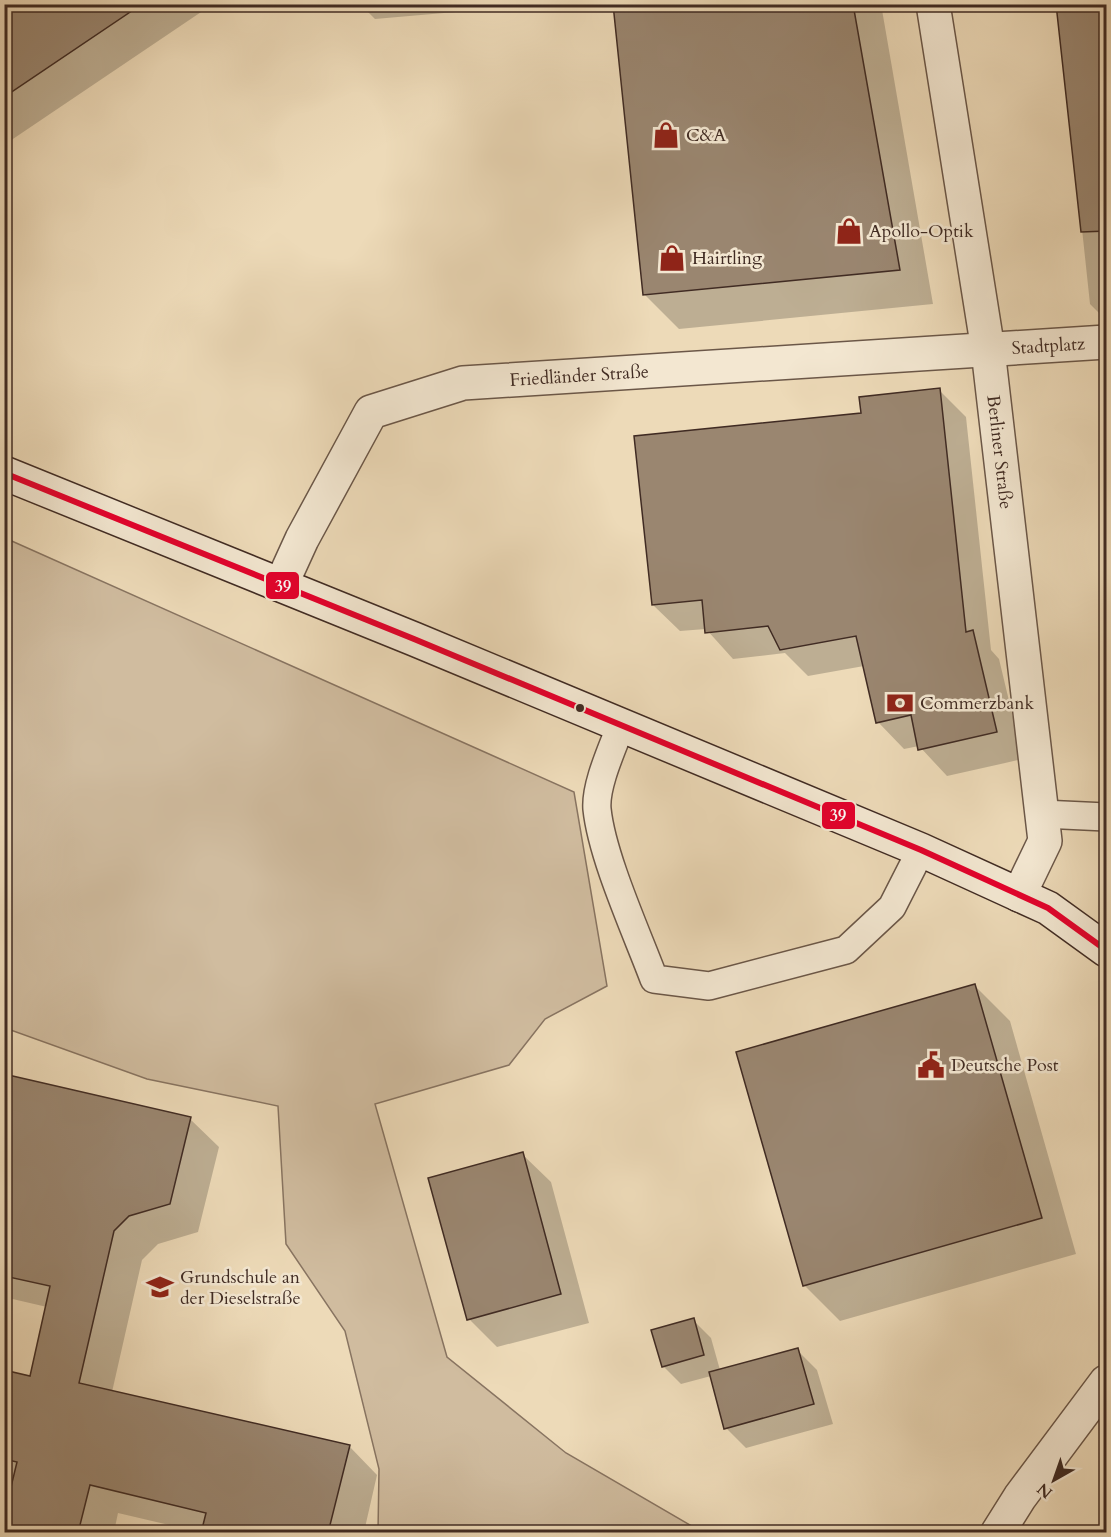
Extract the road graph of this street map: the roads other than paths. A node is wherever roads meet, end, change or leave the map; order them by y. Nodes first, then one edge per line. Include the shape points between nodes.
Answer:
1 (933, 4) edge
2 (1107, 342) edge
3 (988, 350) junction
4 (4, 473) edge
5 (281, 585) junction
6 (621, 725) junction
7 (1042, 814) junction
8 (1107, 817) edge
9 (921, 850) junction
10 (1019, 895) junction
11 (1107, 950) edge
12 (1097, 1393) edge
13 (998, 1533) edge

1 - 3 street, Berliner Straße
2 - 3 street, Stadtplatz
3 - 5 street, Friedländer Straße via 463,383 371,412
3 - 7 street, Berliner Straße
4 - 5 street
5 - 6 street
6 - 9 street
6 - 9 lane via 597,807 609,856 654,978 710,986 846,950 892,907
7 - 8 lane
7 - 10 street, Berliner Straße via 1045,841
9 - 10 street
10 - 11 street via 1048,908
12 - 13 street

